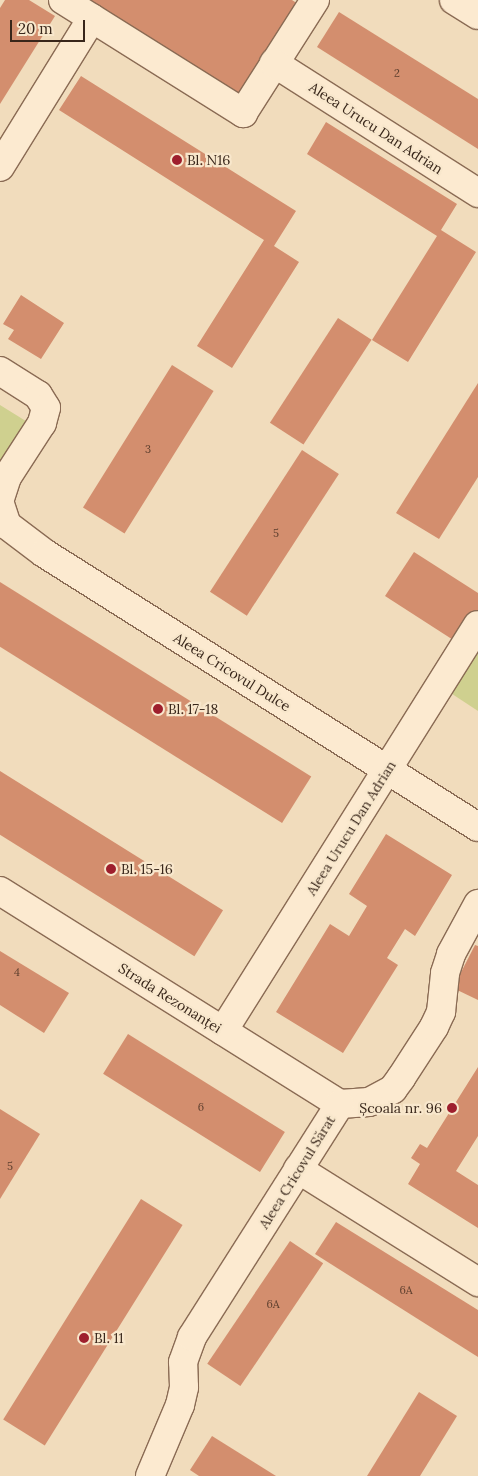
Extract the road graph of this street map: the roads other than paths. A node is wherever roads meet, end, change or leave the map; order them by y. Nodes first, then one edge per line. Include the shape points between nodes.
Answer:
1 (64, 0) edge
2 (315, 0) edge
3 (454, 0) edge
4 (478, 15) edge
5 (92, 18) junction
6 (274, 63) junction
7 (0, 168) edge
8 (478, 194) edge
9 (0, 371) edge
10 (0, 498) edge
11 (0, 504) edge
12 (478, 625) edge
13 (387, 770) junction
14 (478, 827) edge
15 (0, 891) edge
16 (478, 904) edge
17 (223, 1031) junction
18 (340, 1104) junction
19 (298, 1169) junction
20 (478, 1282) edge
21 (150, 1476) edge

1 - 5 street
2 - 6 street
3 - 4 street
5 - 6 street via 243,113
5 - 7 street
6 - 8 street, Aleea Urucu Dan Adrian
9 - 10 street via 38,395 46,408 42,423 7,477
11 - 13 street, Aleea Cricovul Dulce via 7,526 17,535
12 - 13 street, Aleea Urucu Dan Adrian
13 - 14 street, Aleea Cricovul Dulce
13 - 17 street, Aleea Urucu Dan Adrian
15 - 17 street, Strada Rezonanței
16 - 18 street, Aleea Cricovul Sărat via 451,954 441,1012 401,1078 392,1089 369,1102
17 - 18 street, Strada Rezonanței
18 - 19 street, Aleea Cricovul Sărat
19 - 20 street
19 - 21 street, Aleea Cricovul Sărat via 192,1337 183,1362 184,1387 180,1405

